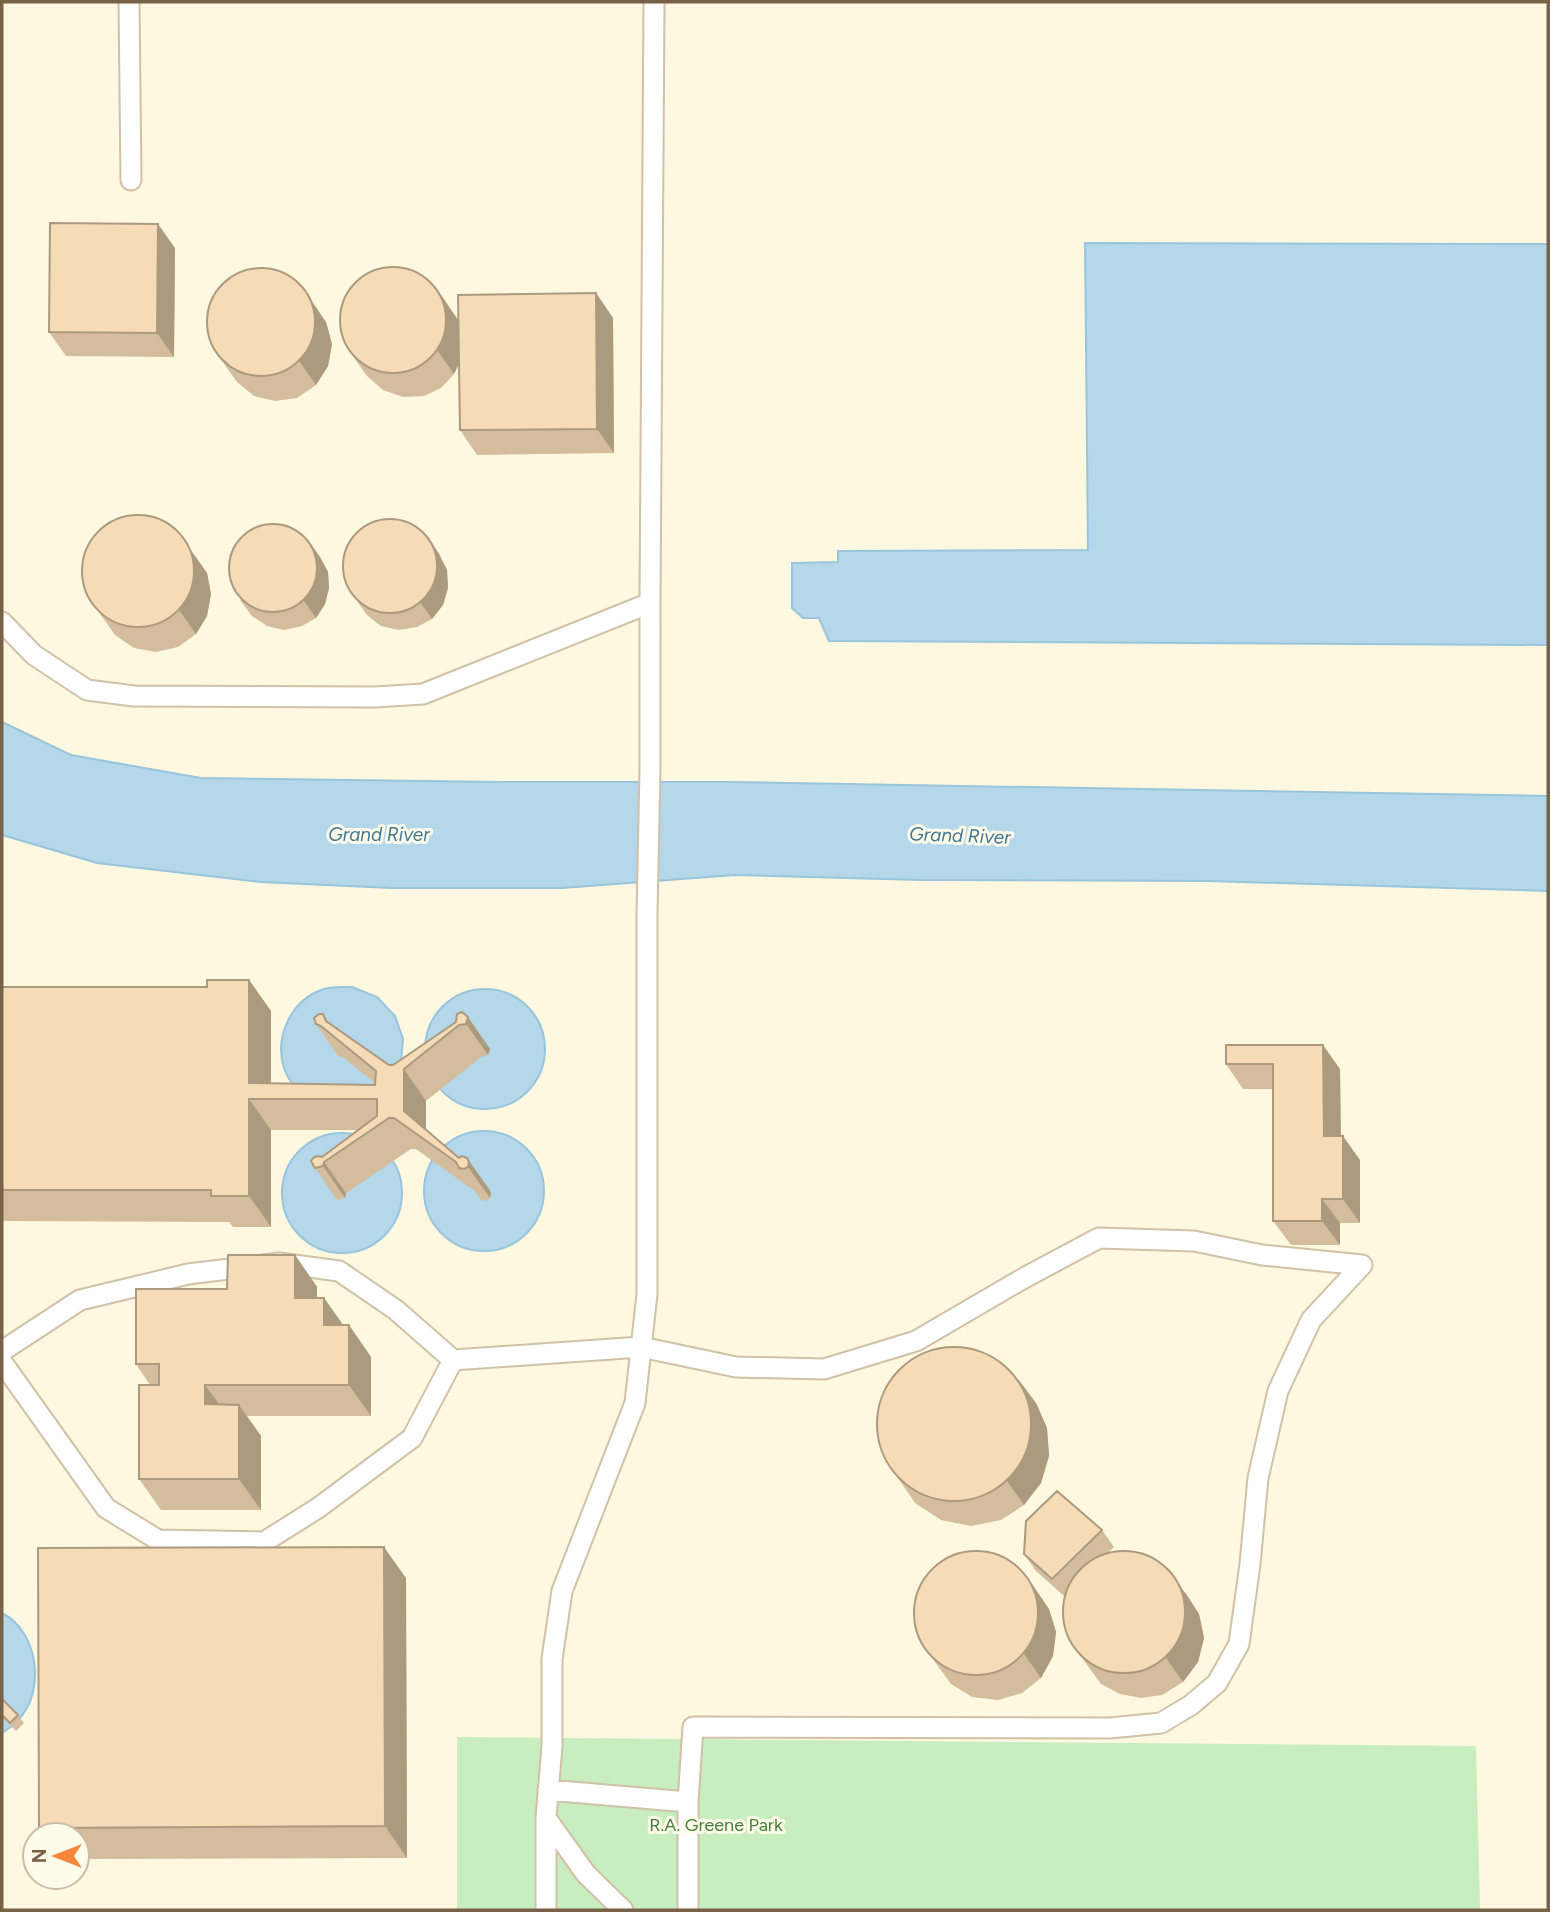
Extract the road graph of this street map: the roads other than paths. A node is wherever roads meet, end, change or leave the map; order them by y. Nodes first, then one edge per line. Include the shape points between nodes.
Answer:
1 (129, 2) edge
2 (654, 2) edge
3 (131, 180) dead end
4 (650, 603) junction
5 (2, 622) edge
6 (641, 1347) junction
7 (2, 1351) edge
8 (453, 1360) junction
9 (2, 1362) edge
10 (548, 1790) junction
11 (688, 1802) junction
12 (546, 1818) junction
13 (546, 1910) edge
14 (623, 1910) edge
15 (688, 1910) edge

1 - 3 lane
2 - 4 lane
4 - 5 lane via 423,694 375,697 134,696 87,690 34,655
4 - 6 lane via 647,1294
6 - 8 lane
6 - 10 lane via 635,1403 562,1591 552,1658
6 - 11 lane via 736,1367 824,1369 916,1340 1099,1238 1194,1241 1262,1255 1362,1265 1311,1320 1278,1391 1258,1478 1239,1644 1217,1683 1191,1705 1161,1723 1110,1728 693,1727
7 - 8 lane via 80,1300 188,1273 279,1263 339,1271 396,1310
8 - 9 lane via 412,1438 264,1542 158,1540 106,1508
10 - 11 lane
10 - 12 lane
11 - 15 lane
12 - 13 lane
12 - 14 lane via 586,1874

